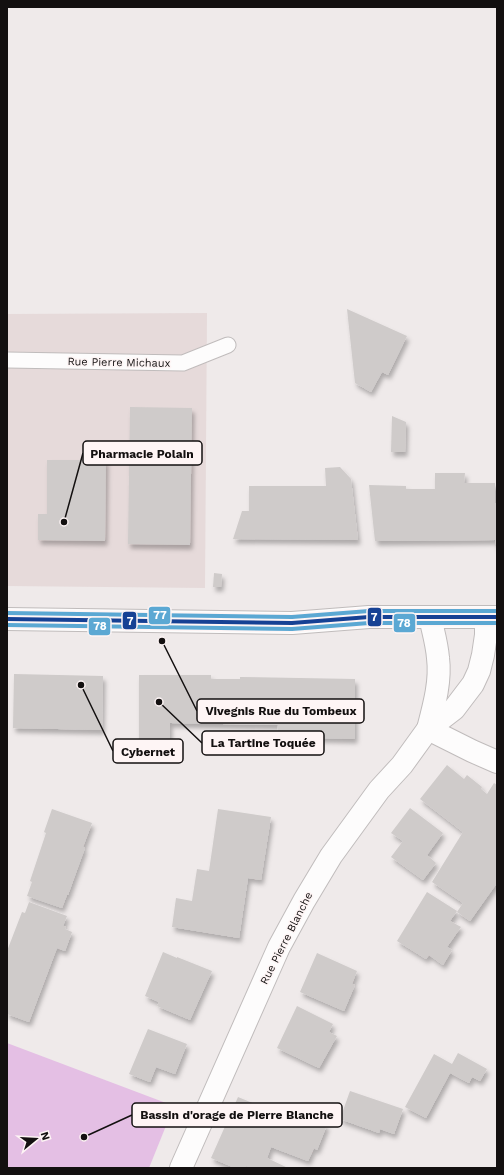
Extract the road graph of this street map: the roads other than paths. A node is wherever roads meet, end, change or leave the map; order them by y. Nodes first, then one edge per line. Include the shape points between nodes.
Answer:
1 (228, 345) dead end
2 (7, 360) edge
3 (430, 617) junction
4 (491, 617) edge
5 (7, 619) edge
6 (428, 729) junction
7 (497, 762) edge
8 (181, 1168) edge

1 - 2 lane, Rue Pierre Michaux via 183,363
3 - 4 street
3 - 5 street via 369,617 292,623
3 - 6 street, Rue Pierre Blanche via 438,658 438,677
4 - 6 street, Rue Pierre Blanche via 479,671 473,684 454,709
6 - 7 street
6 - 8 street, Rue Pierre Blanche via 331,856 304,901 279,947

